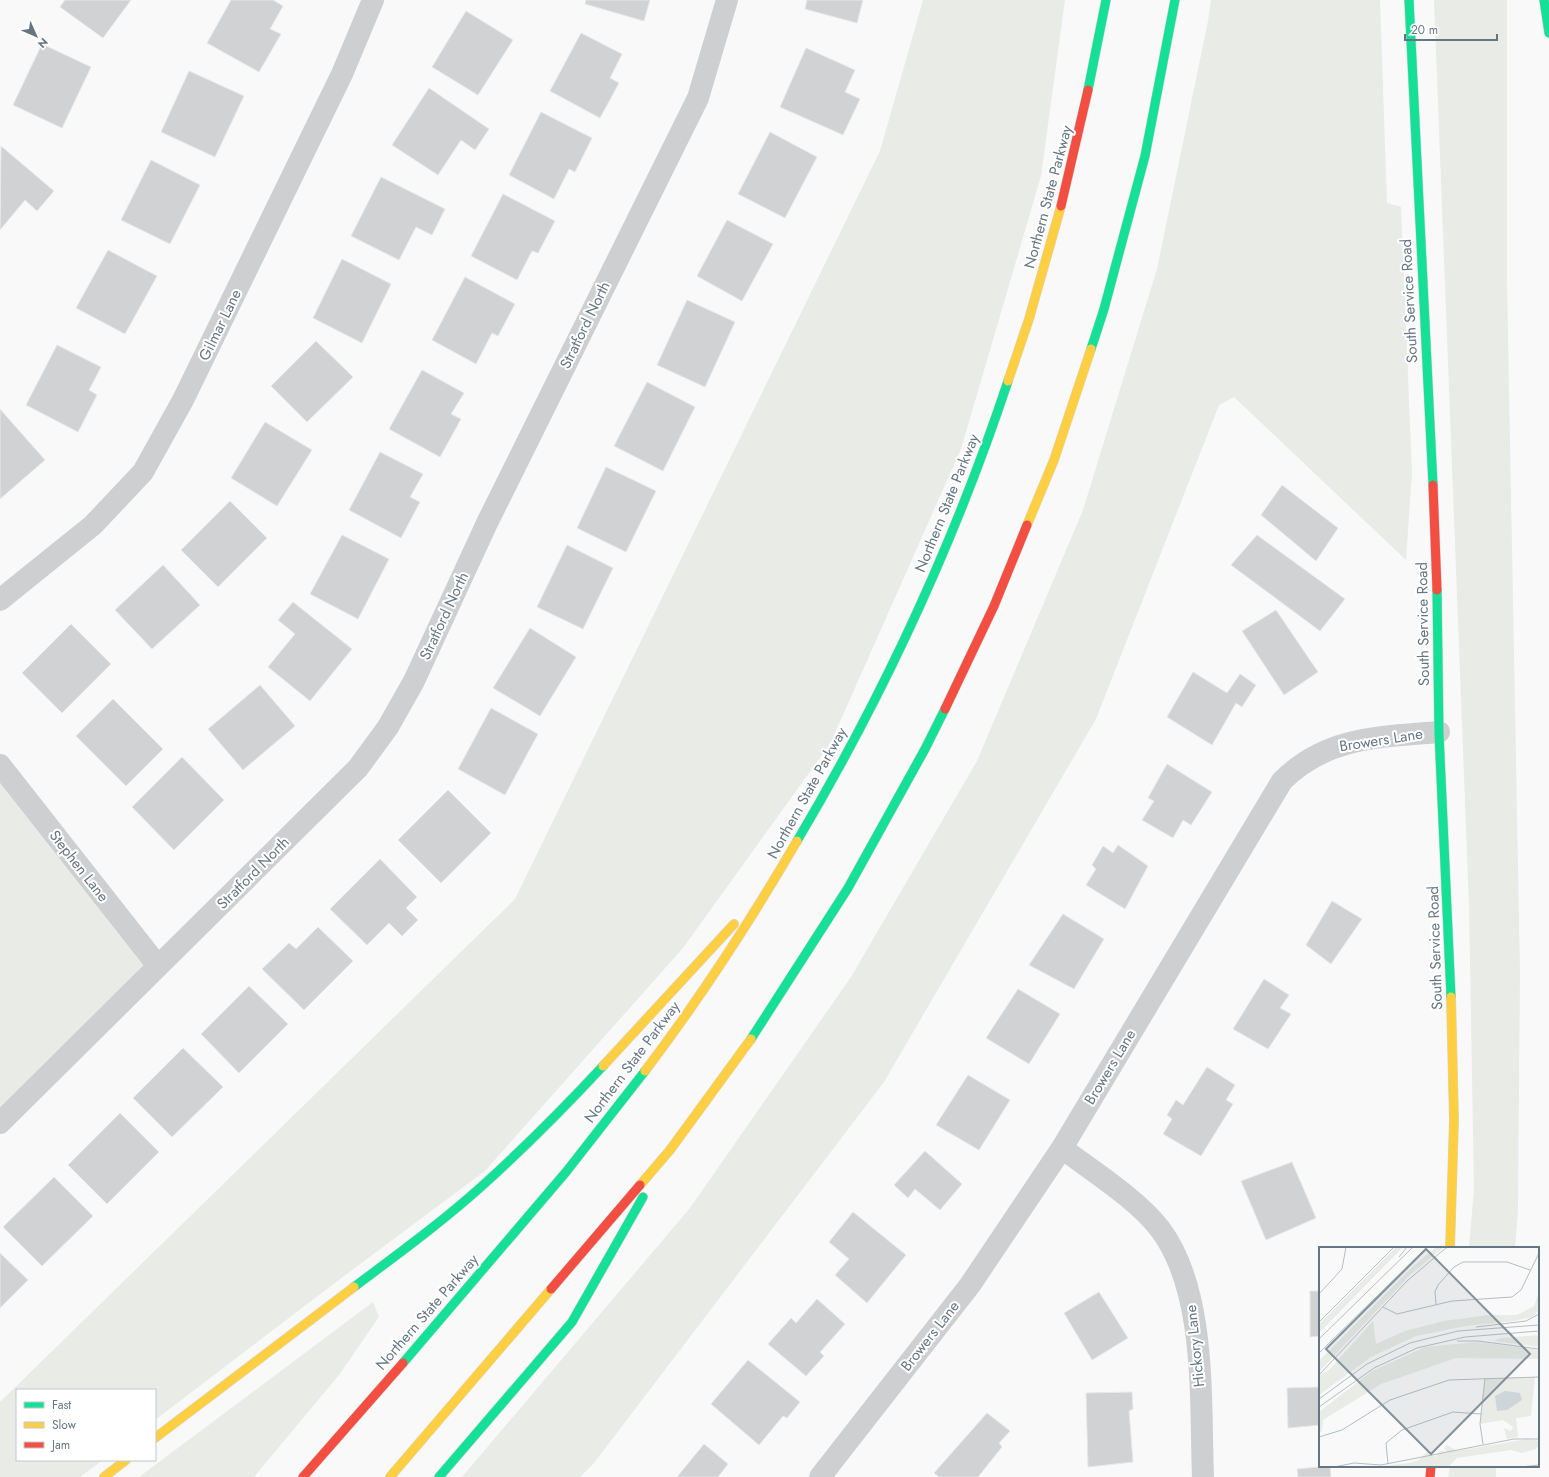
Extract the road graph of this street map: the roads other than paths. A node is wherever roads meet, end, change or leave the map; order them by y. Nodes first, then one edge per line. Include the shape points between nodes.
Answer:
1 (373, 0) edge
2 (727, 0) edge
3 (1106, 0) edge
4 (1175, 0) edge
5 (1409, 0) edge
6 (1544, 0) edge
7 (1549, 33) edge
8 (0, 600) edge
9 (1439, 732) junction
10 (0, 765) edge
11 (772, 884) junction
12 (158, 966) junction
13 (0, 1123) edge
14 (1062, 1148) junction
15 (670, 1150) junction
16 (1450, 1247) edge
17 (156, 1437) edge
18 (125, 1461) edge
19 (1431, 1467) edge
20 (104, 1477) edge
21 (303, 1477) edge
22 (390, 1477) edge
23 (439, 1477) edge
24 (820, 1477) edge
25 (1203, 1477) edge
26 (1430, 1477) edge

1 - 8 street, Gilmar Lane via 335,89 183,400 143,472 94,525
2 - 12 street, Stratford North via 698,98 487,524 414,681 388,726 358,768
3 - 11 main road, Northern State Parkway via 1085,106 1059,216 1013,367 973,480 929,585 881,688
4 - 15 main road via 1149,136 1108,295 1054,460 991,616 916,770 831,919 739,1059
5 - 9 main road, South Service Road via 1437,581
6 - 7 main road
9 - 14 street, Browers Lane via 1370,739 1329,748 1295,767 1282,780
9 - 16 main road, South Service Road via 1454,1098
10 - 12 street, Stephen Lane
11 - 17 main road via 566,1106 482,1186 414,1242
11 - 21 main road, Northern State Parkway via 710,980 605,1123 534,1210
12 - 13 street, Stratford North
14 - 24 street, Browers Lane via 970,1285
14 - 25 street, Hickory Lane via 1133,1202 1160,1229 1178,1262 1193,1309 1198,1347
15 - 22 main road
15 - 23 main road via 572,1322
18 - 20 main road
19 - 26 main road

